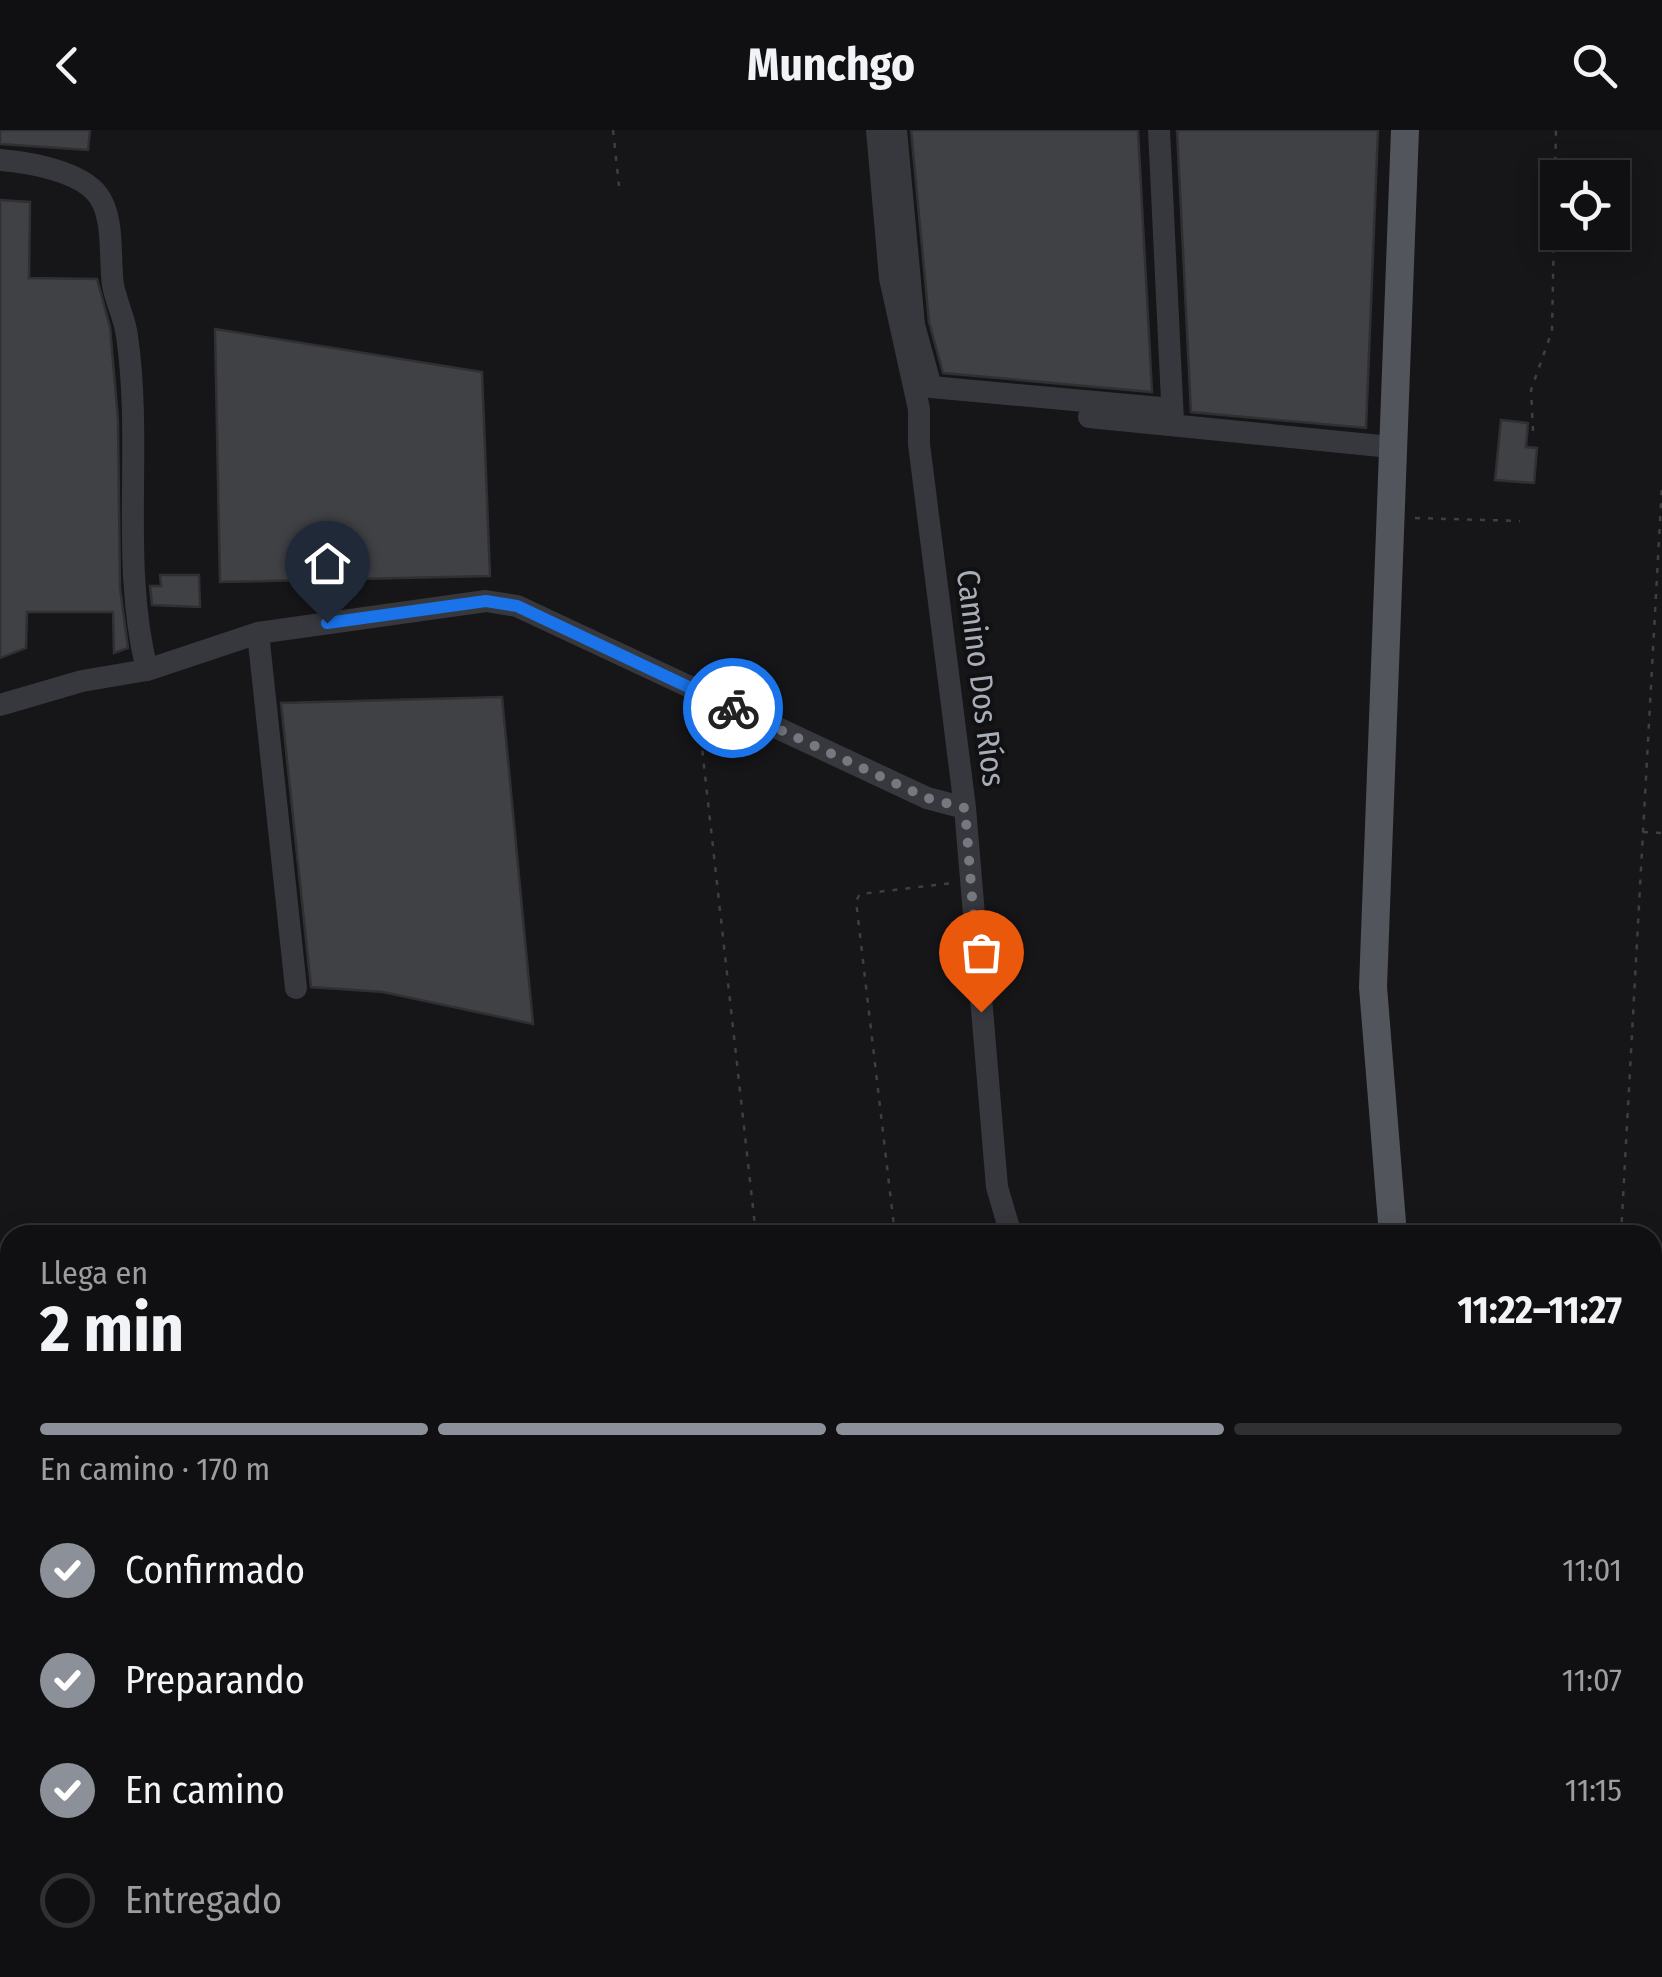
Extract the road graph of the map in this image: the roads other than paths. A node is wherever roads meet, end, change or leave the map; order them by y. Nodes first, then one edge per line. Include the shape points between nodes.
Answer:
1 (877, 130) edge
2 (896, 130) edge
3 (1159, 130) edge
4 (1405, 130) edge
5 (0, 160) edge
6 (919, 409) junction
7 (1173, 418) junction
8 (1391, 447) junction
9 (258, 633) junction
10 (147, 670) junction
11 (0, 705) edge
12 (965, 808) junction
13 (296, 988) dead end
14 (1008, 1225) edge
15 (1393, 1225) edge

1 - 6 street, Camino Dos Ríos via 890,278
2 - 7 street via 914,325 931,386
3 - 7 street
4 - 8 main road
5 - 10 street via 82,182 99,196 108,224 127,334 137,617
6 - 7 street via 939,401
6 - 12 street, Camino Dos Ríos
7 - 8 street
8 - 15 main road via 1374,987
9 - 10 street
9 - 12 street via 486,601 517,606 927,798
9 - 13 street
10 - 11 street
12 - 14 street, Camino Dos Ríos via 997,1187

